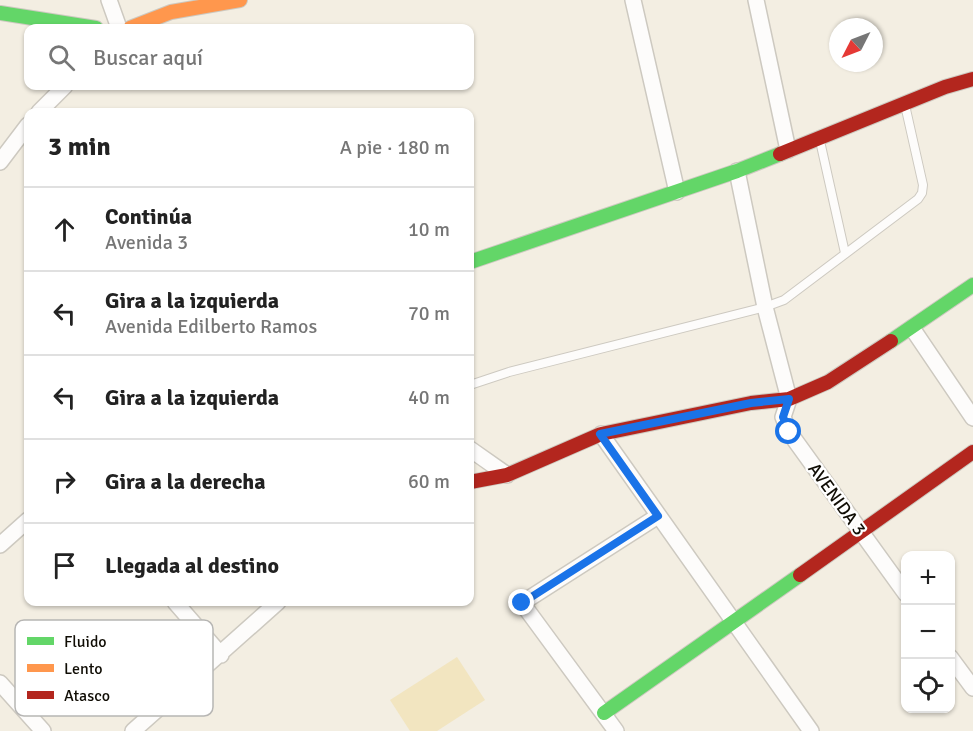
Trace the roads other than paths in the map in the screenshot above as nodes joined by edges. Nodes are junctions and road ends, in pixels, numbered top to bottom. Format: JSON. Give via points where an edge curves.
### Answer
{"nodes":[{"id":1,"x":109,"y":0,"type":"edge"},
{"id":2,"x":240,"y":0,"type":"edge"},
{"id":3,"x":633,"y":0,"type":"edge"},
{"id":4,"x":756,"y":0,"type":"edge"},
{"id":5,"x":0,"y":13,"type":"edge"},
{"id":6,"x":70,"y":24,"type":"edge"},
{"id":7,"x":118,"y":24,"type":"edge"},
{"id":8,"x":140,"y":24,"type":"edge"},
{"id":9,"x":973,"y":79,"type":"edge"},
{"id":10,"x":61,"y":90,"type":"edge"},
{"id":11,"x":904,"y":103,"type":"junction"},
{"id":12,"x":43,"y":108,"type":"edge"},
{"id":13,"x":24,"y":129,"type":"edge"},
{"id":14,"x":819,"y":138,"type":"junction"},
{"id":15,"x":788,"y":150,"type":"junction"},
{"id":16,"x":0,"y":162,"type":"edge"},
{"id":17,"x":737,"y":171,"type":"junction"},
{"id":18,"x":677,"y":192,"type":"junction"},
{"id":19,"x":845,"y":254,"type":"junction"},
{"id":20,"x":474,"y":261,"type":"edge"},
{"id":21,"x":973,"y":285,"type":"edge"},
{"id":22,"x":765,"y":307,"type":"junction"},
{"id":23,"x":912,"y":328,"type":"junction"},
{"id":24,"x":474,"y":384,"type":"edge"},
{"id":25,"x":789,"y":399,"type":"junction"},
{"id":26,"x":973,"y":418,"type":"edge"},
{"id":27,"x":600,"y":434,"type":"junction"},
{"id":28,"x":474,"y":452,"type":"edge"},
{"id":29,"x":973,"y":452,"type":"edge"},
{"id":30,"x":507,"y":475,"type":"junction"},
{"id":31,"x":474,"y":481,"type":"edge"},
{"id":32,"x":658,"y":516,"type":"junction"},
{"id":33,"x":24,"y":524,"type":"edge"},
{"id":34,"x":861,"y":531,"type":"junction"},
{"id":35,"x":0,"y":545,"type":"edge"},
{"id":36,"x":901,"y":587,"type":"edge"},
{"id":37,"x":178,"y":606,"type":"edge"},
{"id":38,"x":274,"y":606,"type":"edge"},
{"id":39,"x":191,"y":620,"type":"edge"},
{"id":40,"x":733,"y":621,"type":"junction"},
{"id":41,"x":213,"y":646,"type":"edge"},
{"id":42,"x":221,"y":655,"type":"junction"},
{"id":43,"x":952,"y":659,"type":"edge"},
{"id":44,"x":213,"y":662,"type":"edge"},
{"id":45,"x":0,"y":683,"type":"edge"},
{"id":46,"x":973,"y":688,"type":"edge"},
{"id":47,"x":15,"y":700,"type":"edge"},
{"id":48,"x":604,"y":713,"type":"junction"},
{"id":49,"x":29,"y":716,"type":"edge"},
{"id":50,"x":151,"y":716,"type":"edge"},
{"id":51,"x":42,"y":731,"type":"edge"},
{"id":52,"x":134,"y":731,"type":"edge"},
{"id":53,"x":616,"y":731,"type":"edge"},
{"id":54,"x":811,"y":731,"type":"edge"}],
"edges":[{"from":1,"to":7,"type":"street"},
{"from":2,"to":8,"type":"street","via":[[171,12]]},
{"from":3,"to":18,"type":"street"},
{"from":4,"to":15,"type":"street"},
{"from":5,"to":6,"type":"street"},
{"from":9,"to":11,"type":"street"},
{"from":10,"to":12,"type":"street"},
{"from":11,"to":14,"type":"street"},
{"from":11,"to":19,"type":"lane","via":[[922,193]]},
{"from":13,"to":16,"type":"street"},
{"from":14,"to":15,"type":"street"},
{"from":14,"to":19,"type":"lane"},
{"from":15,"to":17,"type":"street"},
{"from":17,"to":18,"type":"street"},
{"from":17,"to":22,"type":"street","name":"AVENIDA 3"},
{"from":18,"to":20,"type":"street"},
{"from":19,"to":22,"type":"lane","via":[[783,300]]},
{"from":21,"to":23,"type":"street"},
{"from":22,"to":24,"type":"lane"},
{"from":22,"to":25,"type":"street","name":"AVENIDA 3"},
{"from":23,"to":25,"type":"street","via":[[828,382]]},
{"from":23,"to":26,"type":"street"},
{"from":25,"to":27,"type":"street"},
{"from":25,"to":34,"type":"street","name":"AVENIDA 3","via":[[783,417],[789,432]]},
{"from":27,"to":30,"type":"street"},
{"from":27,"to":32,"type":"street"},
{"from":28,"to":30,"type":"street"},
{"from":29,"to":34,"type":"street"},
{"from":30,"to":31,"type":"street"},
{"from":32,"to":40,"type":"street"},
{"from":32,"to":48,"type":"street","via":[[522,603]]},
{"from":33,"to":35,"type":"street"},
{"from":34,"to":36,"type":"street","name":"AVENIDA 3"},
{"from":34,"to":40,"type":"street"},
{"from":37,"to":39,"type":"street"},
{"from":38,"to":42,"type":"street"},
{"from":40,"to":48,"type":"street"},
{"from":40,"to":54,"type":"street"},
{"from":41,"to":42,"type":"street"},
{"from":42,"to":44,"type":"street"},
{"from":43,"to":46,"type":"street"},
{"from":45,"to":47,"type":"street"},
{"from":48,"to":53,"type":"street"},
{"from":49,"to":51,"type":"street"},
{"from":50,"to":52,"type":"street"}]}
